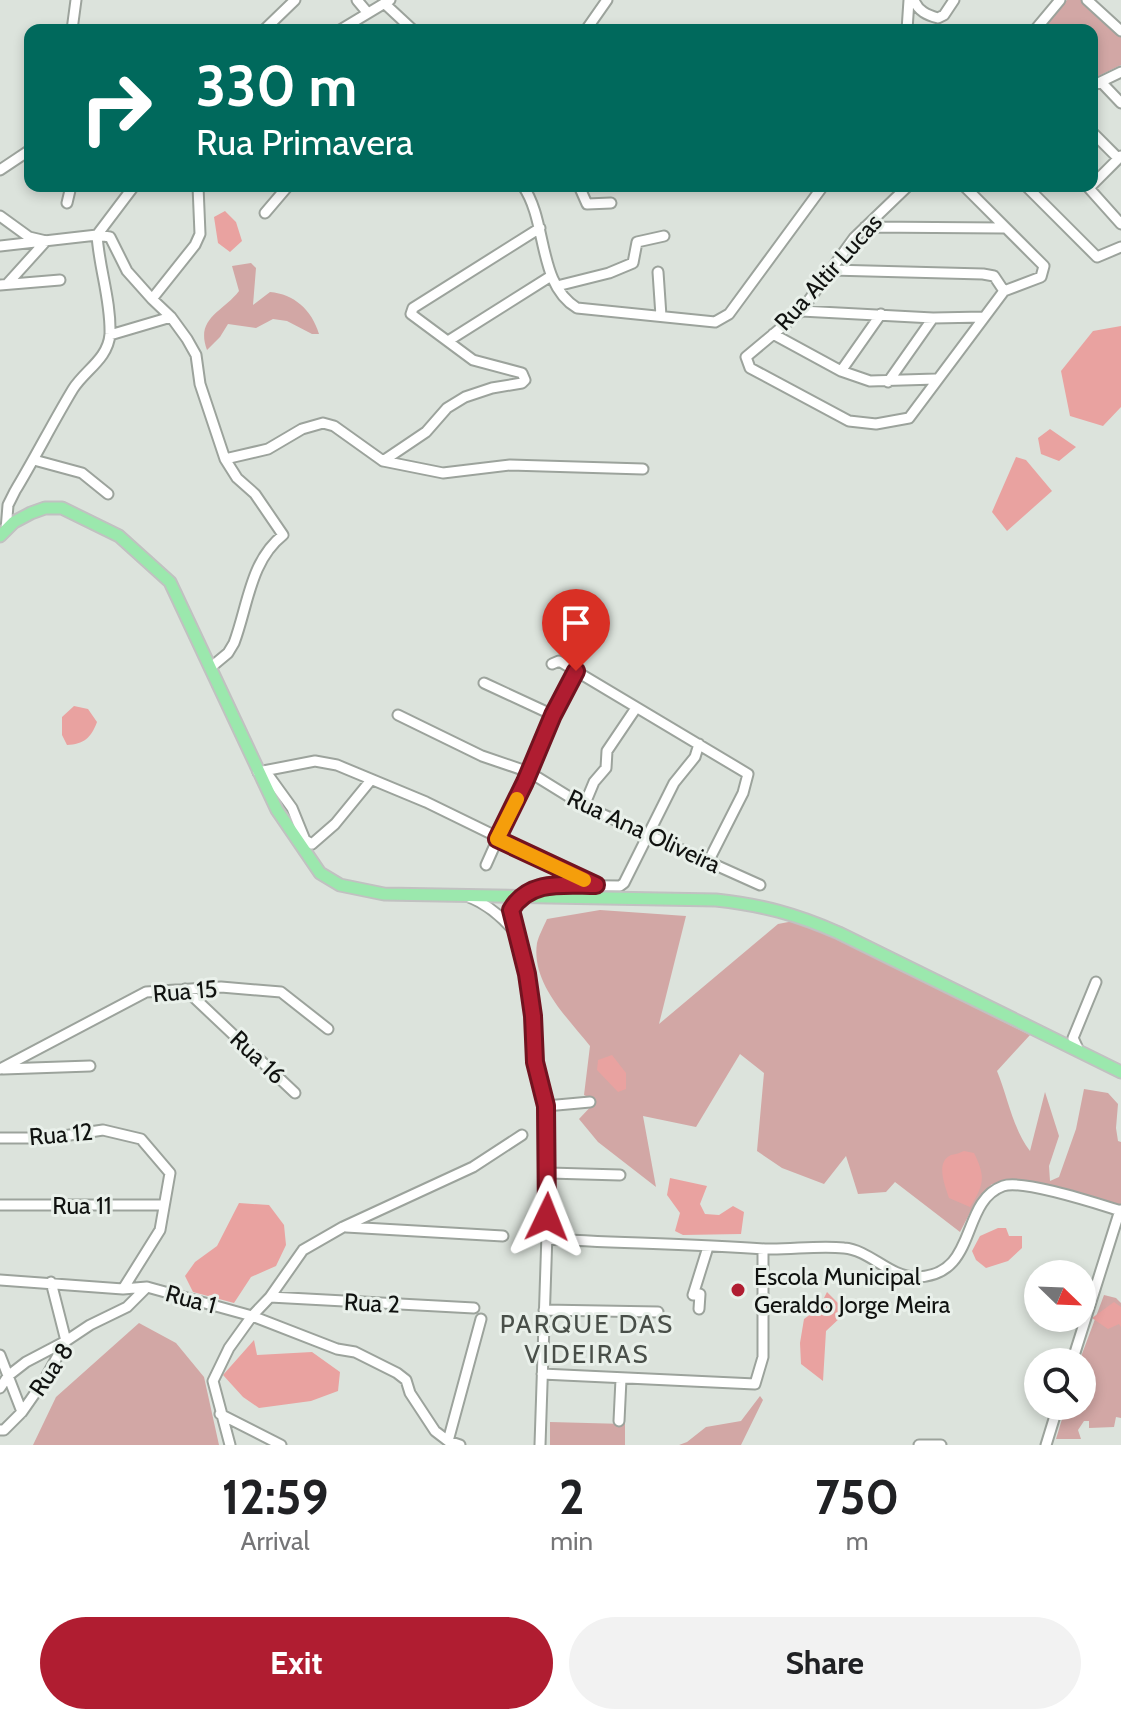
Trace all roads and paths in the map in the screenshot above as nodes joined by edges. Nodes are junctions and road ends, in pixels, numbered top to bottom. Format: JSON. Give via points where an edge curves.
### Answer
{"nodes":[{"id":1,"x":76,"y":0,"type":"edge"},
{"id":2,"x":295,"y":0,"type":"edge"},
{"id":3,"x":357,"y":0,"type":"edge"},
{"id":4,"x":607,"y":0,"type":"edge"},
{"id":5,"x":912,"y":0,"type":"edge"},
{"id":6,"x":954,"y":0,"type":"edge"},
{"id":7,"x":1060,"y":0,"type":"edge"},
{"id":8,"x":1087,"y":0,"type":"edge"},
{"id":9,"x":388,"y":2,"type":"edge"},
{"id":10,"x":367,"y":12,"type":"junction"},
{"id":11,"x":73,"y":24,"type":"edge"},
{"id":12,"x":270,"y":24,"type":"edge"},
{"id":13,"x":357,"y":24,"type":"edge"},
{"id":14,"x":408,"y":24,"type":"edge"},
{"id":15,"x":590,"y":24,"type":"edge"},
{"id":16,"x":908,"y":24,"type":"edge"},
{"id":17,"x":1040,"y":24,"type":"edge"},
{"id":18,"x":1121,"y":31,"type":"edge"},
{"id":19,"x":1121,"y":72,"type":"edge"},
{"id":20,"x":1098,"y":83,"type":"edge"},
{"id":21,"x":1098,"y":86,"type":"edge"},
{"id":22,"x":1121,"y":103,"type":"edge"},
{"id":23,"x":1098,"y":137,"type":"edge"},
{"id":24,"x":24,"y":154,"type":"edge"},
{"id":25,"x":1120,"y":157,"type":"edge"},
{"id":26,"x":0,"y":170,"type":"edge"},
{"id":27,"x":1098,"y":178,"type":"edge"},
{"id":28,"x":70,"y":192,"type":"edge"},
{"id":29,"x":129,"y":192,"type":"edge"},
{"id":30,"x":198,"y":192,"type":"edge"},
{"id":31,"x":283,"y":192,"type":"edge"},
{"id":32,"x":529,"y":192,"type":"edge"},
{"id":33,"x":582,"y":192,"type":"edge"},
{"id":34,"x":819,"y":192,"type":"edge"},
{"id":35,"x":902,"y":192,"type":"edge"},
{"id":36,"x":970,"y":192,"type":"edge"},
{"id":37,"x":1032,"y":192,"type":"edge"},
{"id":38,"x":1095,"y":192,"type":"edge"},
{"id":39,"x":67,"y":203,"type":"dead end"},
{"id":40,"x":611,"y":203,"type":"dead end"},
{"id":41,"x":265,"y":213,"type":"dead end"},
{"id":42,"x":0,"y":216,"type":"edge"},
{"id":43,"x":1121,"y":224,"type":"edge"},
{"id":44,"x":865,"y":227,"type":"junction"},
{"id":45,"x":540,"y":228,"type":"junction"},
{"id":46,"x":1004,"y":228,"type":"junction"},
{"id":47,"x":97,"y":235,"type":"junction"},
{"id":48,"x":664,"y":236,"type":"dead end"},
{"id":49,"x":46,"y":241,"type":"junction"},
{"id":50,"x":0,"y":246,"type":"edge"},
{"id":51,"x":1121,"y":247,"type":"edge"},
{"id":52,"x":831,"y":270,"type":"junction"},
{"id":53,"x":658,"y":272,"type":"dead end"},
{"id":54,"x":551,"y":276,"type":"junction"},
{"id":55,"x":60,"y":280,"type":"dead end"},
{"id":56,"x":4,"y":284,"type":"edge"},
{"id":57,"x":557,"y":286,"type":"junction"},
{"id":58,"x":1004,"y":291,"type":"junction"},
{"id":59,"x":152,"y":299,"type":"junction"},
{"id":60,"x":801,"y":311,"type":"junction"},
{"id":61,"x":881,"y":314,"type":"junction"},
{"id":62,"x":661,"y":316,"type":"junction"},
{"id":63,"x":171,"y":317,"type":"junction"},
{"id":64,"x":984,"y":317,"type":"junction"},
{"id":65,"x":933,"y":318,"type":"junction"},
{"id":66,"x":773,"y":334,"type":"junction"},
{"id":67,"x":110,"y":335,"type":"junction"},
{"id":68,"x":448,"y":341,"type":"junction"},
{"id":69,"x":841,"y":371,"type":"junction"},
{"id":70,"x":936,"y":379,"type":"junction"},
{"id":71,"x":888,"y":382,"type":"junction"},
{"id":72,"x":225,"y":459,"type":"junction"},
{"id":73,"x":34,"y":460,"type":"junction"},
{"id":74,"x":383,"y":461,"type":"junction"},
{"id":75,"x":643,"y":469,"type":"dead end"},
{"id":76,"x":108,"y":494,"type":"dead end"},
{"id":77,"x":3,"y":533,"type":"edge"},
{"id":78,"x":552,"y":664,"type":"dead end"},
{"id":79,"x":210,"y":668,"type":"junction"},
{"id":80,"x":576,"y":671,"type":"junction"},
{"id":81,"x":484,"y":683,"type":"dead end"},
{"id":82,"x":636,"y":708,"type":"junction"},
{"id":83,"x":398,"y":715,"type":"dead end"},
{"id":84,"x":553,"y":715,"type":"junction"},
{"id":85,"x":699,"y":744,"type":"junction"},
{"id":86,"x":262,"y":772,"type":"junction"},
{"id":87,"x":529,"y":772,"type":"junction"},
{"id":88,"x":371,"y":780,"type":"junction"},
{"id":89,"x":584,"y":806,"type":"junction"},
{"id":90,"x":649,"y":836,"type":"junction"},
{"id":91,"x":497,"y":839,"type":"junction"},
{"id":92,"x":708,"y":862,"type":"junction"},
{"id":93,"x":486,"y":865,"type":"dead end"},
{"id":94,"x":596,"y":885,"type":"junction"},
{"id":95,"x":760,"y":885,"type":"dead end"},
{"id":96,"x":468,"y":897,"type":"junction"},
{"id":97,"x":522,"y":899,"type":"junction"},
{"id":98,"x":516,"y":933,"type":"junction"},
{"id":99,"x":1096,"y":982,"type":"dead end"},
{"id":100,"x":185,"y":989,"type":"junction"},
{"id":101,"x":328,"y":1029,"type":"dead end"},
{"id":102,"x":1079,"y":1051,"type":"junction"},
{"id":103,"x":90,"y":1066,"type":"dead end"},
{"id":104,"x":0,"y":1069,"type":"edge"},
{"id":105,"x":1121,"y":1072,"type":"edge"},
{"id":106,"x":295,"y":1093,"type":"dead end"},
{"id":107,"x":590,"y":1102,"type":"dead end"},
{"id":108,"x":546,"y":1106,"type":"junction"},
{"id":109,"x":522,"y":1135,"type":"dead end"},
{"id":110,"x":0,"y":1138,"type":"edge"},
{"id":111,"x":549,"y":1173,"type":"junction"},
{"id":112,"x":620,"y":1175,"type":"dead end"},
{"id":113,"x":0,"y":1205,"type":"edge"},
{"id":114,"x":164,"y":1205,"type":"junction"},
{"id":115,"x":1121,"y":1210,"type":"edge"},
{"id":116,"x":343,"y":1227,"type":"junction"},
{"id":117,"x":503,"y":1236,"type":"dead end"},
{"id":118,"x":546,"y":1239,"type":"junction"},
{"id":119,"x":708,"y":1247,"type":"junction"},
{"id":120,"x":763,"y":1249,"type":"junction"},
{"id":121,"x":0,"y":1280,"type":"edge"},
{"id":122,"x":51,"y":1282,"type":"junction"},
{"id":123,"x":147,"y":1287,"type":"junction"},
{"id":124,"x":123,"y":1289,"type":"junction"},
{"id":125,"x":270,"y":1297,"type":"junction"},
{"id":126,"x":474,"y":1308,"type":"dead end"},
{"id":127,"x":699,"y":1309,"type":"dead end"},
{"id":128,"x":544,"y":1310,"type":"junction"},
{"id":129,"x":658,"y":1312,"type":"dead end"},
{"id":130,"x":252,"y":1316,"type":"junction"},
{"id":131,"x":481,"y":1319,"type":"dead end"},
{"id":132,"x":66,"y":1341,"type":"junction"},
{"id":133,"x":1077,"y":1348,"type":"edge"},
{"id":134,"x":0,"y":1355,"type":"edge"},
{"id":135,"x":542,"y":1374,"type":"junction"},
{"id":136,"x":8,"y":1376,"type":"junction"},
{"id":137,"x":621,"y":1379,"type":"junction"},
{"id":138,"x":0,"y":1388,"type":"edge"},
{"id":139,"x":22,"y":1412,"type":"junction"},
{"id":140,"x":220,"y":1414,"type":"junction"},
{"id":141,"x":1054,"y":1420,"type":"edge"},
{"id":142,"x":619,"y":1421,"type":"dead end"},
{"id":143,"x":0,"y":1430,"type":"edge"},
{"id":144,"x":448,"y":1441,"type":"junction"},
{"id":145,"x":230,"y":1445,"type":"edge"},
{"id":146,"x":281,"y":1445,"type":"edge"},
{"id":147,"x":460,"y":1445,"type":"edge"},
{"id":148,"x":540,"y":1445,"type":"edge"},
{"id":149,"x":919,"y":1445,"type":"edge"},
{"id":150,"x":941,"y":1445,"type":"edge"},
{"id":151,"x":1046,"y":1445,"type":"edge"}],
"edges":[{"from":1,"to":11,"type":"street"},
{"from":2,"to":12,"type":"street"},
{"from":3,"to":10,"type":"street"},
{"from":4,"to":15,"type":"street"},
{"from":5,"to":6,"type":"street","via":[[938,18]]},
{"from":5,"to":16,"type":"street"},
{"from":7,"to":17,"type":"street"},
{"from":8,"to":18,"type":"street"},
{"from":9,"to":10,"type":"street"},
{"from":9,"to":14,"type":"street"},
{"from":10,"to":13,"type":"street"},
{"from":19,"to":20,"type":"street"},
{"from":21,"to":22,"type":"street"},
{"from":23,"to":25,"type":"street"},
{"from":24,"to":26,"type":"street"},
{"from":25,"to":27,"type":"street"},
{"from":28,"to":39,"type":"street"},
{"from":29,"to":47,"type":"street"},
{"from":30,"to":59,"type":"street","via":[[200,234]]},
{"from":31,"to":41,"type":"street"},
{"from":32,"to":45,"type":"street"},
{"from":33,"to":40,"type":"street","via":[[587,204]]},
{"from":34,"to":62,"type":"street","via":[[729,314],[715,322]]},
{"from":35,"to":44,"type":"street","name":"Rua Altir Lucas"},
{"from":36,"to":46,"type":"street"},
{"from":37,"to":51,"type":"street","via":[[1097,257]]},
{"from":38,"to":43,"type":"street"},
{"from":42,"to":49,"type":"street","via":[[29,237]]},
{"from":44,"to":46,"type":"street"},
{"from":44,"to":52,"type":"street","name":"Rua Altir Lucas"},
{"from":45,"to":54,"type":"street"},
{"from":45,"to":68,"type":"street","via":[[413,308],[414,318]]},
{"from":46,"to":58,"type":"street","via":[[1044,266],[1041,277]]},
{"from":47,"to":49,"type":"street"},
{"from":47,"to":59,"type":"street","via":[[110,237],[127,271]]},
{"from":47,"to":67,"type":"street"},
{"from":48,"to":57,"type":"street","via":[[637,242],[633,263]]},
{"from":49,"to":50,"type":"street"},
{"from":49,"to":56,"type":"street"},
{"from":52,"to":58,"type":"street","via":[[983,274],[994,276]]},
{"from":52,"to":60,"type":"street","name":"Rua Altir Lucas"},
{"from":53,"to":62,"type":"street"},
{"from":54,"to":57,"type":"street"},
{"from":54,"to":68,"type":"street"},
{"from":55,"to":56,"type":"street"},
{"from":57,"to":62,"type":"street","via":[[566,302],[577,308]]},
{"from":58,"to":64,"type":"street"},
{"from":59,"to":63,"type":"street"},
{"from":60,"to":61,"type":"street"},
{"from":60,"to":66,"type":"street","name":"Rua Altir Lucas"},
{"from":61,"to":65,"type":"street"},
{"from":61,"to":69,"type":"street"},
{"from":63,"to":67,"type":"street"},
{"from":63,"to":72,"type":"street","via":[[196,355]]},
{"from":64,"to":65,"type":"street"},
{"from":64,"to":70,"type":"street"},
{"from":65,"to":71,"type":"street"},
{"from":66,"to":69,"type":"street"},
{"from":66,"to":70,"type":"street","name":"Rua Altir Lucas","via":[[746,357],[750,368],[849,421],[876,424],[909,418]]},
{"from":67,"to":73,"type":"street"},
{"from":68,"to":74,"type":"street","via":[[473,360],[522,373],[525,380],[465,397]]},
{"from":69,"to":71,"type":"street"},
{"from":70,"to":71,"type":"street"},
{"from":72,"to":74,"type":"street","via":[[268,449],[323,423]]},
{"from":72,"to":79,"type":"street","via":[[283,535],[258,566],[234,643]]},
{"from":73,"to":76,"type":"street","via":[[82,473]]},
{"from":73,"to":77,"type":"street","via":[[8,505]]},
{"from":74,"to":75,"type":"street","via":[[443,473],[510,465]]},
{"from":77,"to":79,"type":"main road","via":[[31,513],[62,508],[119,536],[170,582]]},
{"from":78,"to":80,"type":"street","via":[[559,661]]},
{"from":79,"to":86,"type":"main road"},
{"from":80,"to":82,"type":"street"},
{"from":80,"to":84,"type":"street"},
{"from":81,"to":84,"type":"street"},
{"from":82,"to":85,"type":"street"},
{"from":82,"to":89,"type":"street","via":[[607,751],[606,768]]},
{"from":83,"to":87,"type":"street","name":"Rua Ana Oliveira","via":[[482,756]]},
{"from":84,"to":87,"type":"street"},
{"from":85,"to":90,"type":"street"},
{"from":85,"to":92,"type":"street","via":[[748,774]]},
{"from":86,"to":88,"type":"street","via":[[315,761]]},
{"from":86,"to":88,"type":"street","via":[[292,808],[305,840],[312,844]]},
{"from":86,"to":96,"type":"main road","via":[[277,810],[320,873],[340,885],[384,894]]},
{"from":87,"to":89,"type":"street","name":"Rua Ana Oliveira"},
{"from":87,"to":91,"type":"street"},
{"from":88,"to":91,"type":"street"},
{"from":89,"to":90,"type":"street","name":"Rua Ana Oliveira"},
{"from":90,"to":92,"type":"street","name":"Rua Ana Oliveira"},
{"from":90,"to":94,"type":"street","via":[[624,883]]},
{"from":91,"to":93,"type":"street"},
{"from":91,"to":94,"type":"street"},
{"from":92,"to":95,"type":"street","name":"Rua Ana Oliveira"},
{"from":94,"to":97,"type":"street","via":[[538,885]]},
{"from":96,"to":97,"type":"main road"},
{"from":96,"to":98,"type":"street"},
{"from":97,"to":98,"type":"street","via":[[511,910]]},
{"from":97,"to":102,"type":"main road","via":[[716,900],[763,906],[839,933]]},
{"from":98,"to":108,"type":"street"},
{"from":99,"to":102,"type":"street","via":[[1073,1038]]},
{"from":100,"to":101,"type":"street","name":"Rua 15","via":[[281,992]]},
{"from":100,"to":104,"type":"street","name":"Rua 15","via":[[146,992]]},
{"from":100,"to":106,"type":"street","name":"Rua 16"},
{"from":102,"to":105,"type":"main road"},
{"from":103,"to":104,"type":"street"},
{"from":107,"to":108,"type":"street"},
{"from":108,"to":111,"type":"street"},
{"from":109,"to":116,"type":"street","via":[[473,1167]]},
{"from":110,"to":114,"type":"street","name":"Rua 12","via":[[103,1130],[141,1139],[170,1173]]},
{"from":111,"to":112,"type":"street"},
{"from":111,"to":118,"type":"street"},
{"from":113,"to":114,"type":"street","name":"Rua 11"},
{"from":114,"to":124,"type":"street","name":"Rua 12","via":[[160,1230]]},
{"from":115,"to":120,"type":"street","via":[[1050,1190],[1004,1186],[984,1200],[960,1256],[925,1276],[890,1271],[847,1248]]},
{"from":115,"to":133,"type":"street"},
{"from":116,"to":117,"type":"street"},
{"from":116,"to":125,"type":"street","via":[[303,1250]]},
{"from":118,"to":119,"type":"street"},
{"from":118,"to":128,"type":"street"},
{"from":119,"to":120,"type":"street"},
{"from":119,"to":127,"type":"street","via":[[693,1295],[700,1294]]},
{"from":120,"to":137,"type":"street","via":[[763,1357],[755,1384]]},
{"from":121,"to":122,"type":"street","name":"Rua 1"},
{"from":122,"to":124,"type":"street","name":"Rua 1"},
{"from":122,"to":132,"type":"street"},
{"from":123,"to":124,"type":"street","name":"Rua 1"},
{"from":123,"to":130,"type":"street","name":"Rua 1"},
{"from":123,"to":132,"type":"street","name":"Rua 8","via":[[127,1307]]},
{"from":125,"to":126,"type":"street","name":"Rua 2"},
{"from":125,"to":130,"type":"street"},
{"from":128,"to":129,"type":"street"},
{"from":128,"to":135,"type":"street"},
{"from":130,"to":140,"type":"street","via":[[213,1381]]},
{"from":130,"to":144,"type":"street","name":"Rua 1","via":[[355,1352],[397,1373],[435,1431]]},
{"from":131,"to":144,"type":"street"},
{"from":132,"to":136,"type":"street"},
{"from":132,"to":139,"type":"street","name":"Rua 8"},
{"from":134,"to":136,"type":"street"},
{"from":135,"to":137,"type":"street"},
{"from":135,"to":148,"type":"street"},
{"from":136,"to":138,"type":"street"},
{"from":136,"to":139,"type":"street"},
{"from":137,"to":142,"type":"street"},
{"from":139,"to":143,"type":"street","name":"Rua 8"},
{"from":140,"to":145,"type":"street"},
{"from":140,"to":146,"type":"street"},
{"from":141,"to":151,"type":"street"},
{"from":144,"to":147,"type":"street"},
{"from":149,"to":150,"type":"street"}]}
